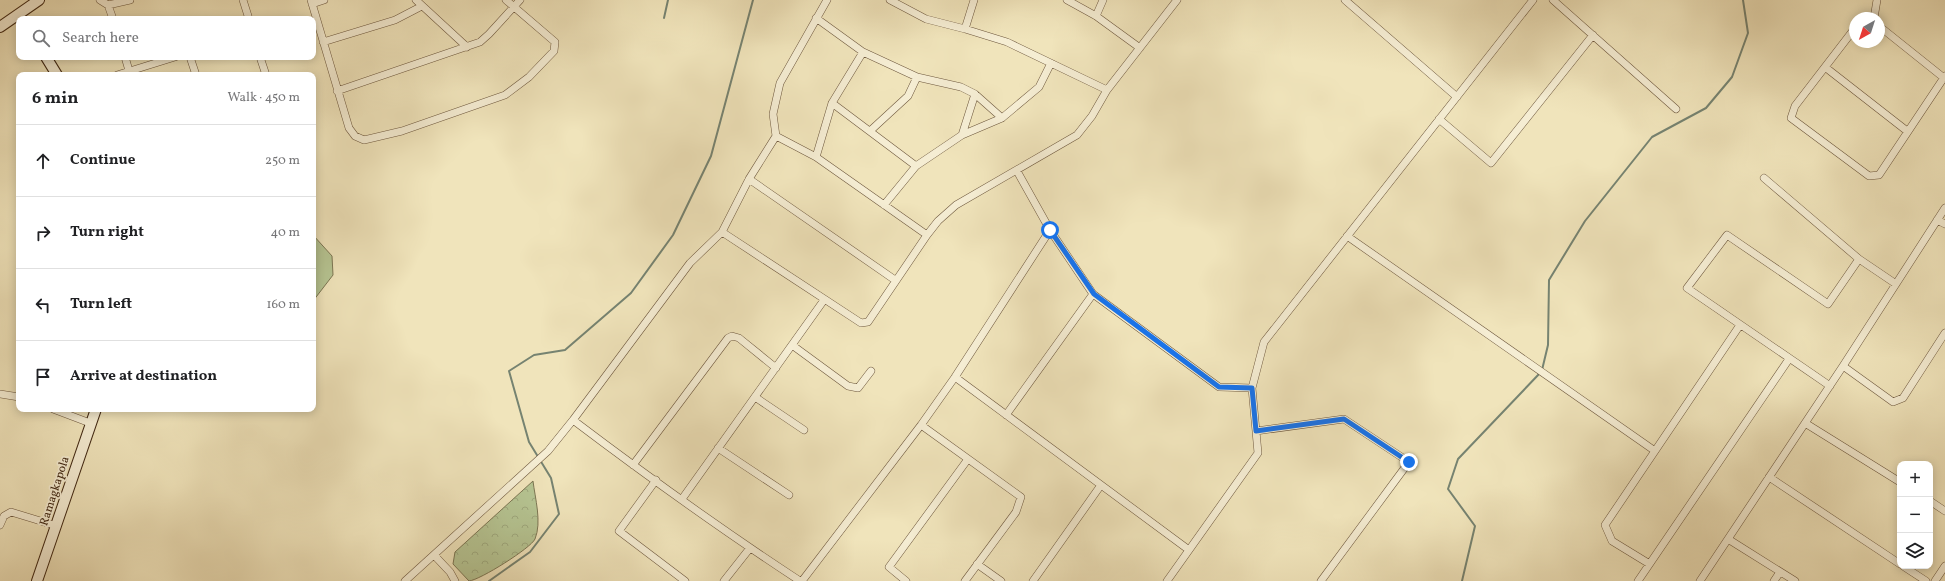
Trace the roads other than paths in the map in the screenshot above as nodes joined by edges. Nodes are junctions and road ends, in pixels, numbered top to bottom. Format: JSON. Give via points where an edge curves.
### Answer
{"nodes":[{"id":1,"x":39,"y":0,"type":"edge"},
{"id":2,"x":100,"y":0,"type":"edge"},
{"id":3,"x":130,"y":0,"type":"edge"},
{"id":4,"x":244,"y":0,"type":"edge"},
{"id":5,"x":324,"y":0,"type":"edge"},
{"id":6,"x":416,"y":0,"type":"edge"},
{"id":7,"x":506,"y":0,"type":"edge"},
{"id":8,"x":520,"y":0,"type":"edge"},
{"id":9,"x":827,"y":0,"type":"edge"},
{"id":10,"x":890,"y":0,"type":"edge"},
{"id":11,"x":974,"y":0,"type":"edge"},
{"id":12,"x":1067,"y":0,"type":"edge"},
{"id":13,"x":1103,"y":0,"type":"edge"},
{"id":14,"x":1177,"y":0,"type":"edge"},
{"id":15,"x":1345,"y":0,"type":"edge"},
{"id":16,"x":1533,"y":0,"type":"edge"},
{"id":17,"x":1553,"y":0,"type":"edge"},
{"id":18,"x":1877,"y":0,"type":"edge"},
{"id":19,"x":311,"y":2,"type":"edge"},
{"id":20,"x":108,"y":6,"type":"junction"},
{"id":21,"x":422,"y":6,"type":"junction"},
{"id":22,"x":515,"y":8,"type":"junction"},
{"id":23,"x":1875,"y":12,"type":"edge"},
{"id":24,"x":23,"y":16,"type":"edge"},
{"id":25,"x":112,"y":16,"type":"edge"},
{"id":26,"x":248,"y":16,"type":"edge"},
{"id":27,"x":315,"y":16,"type":"edge"},
{"id":28,"x":1096,"y":16,"type":"junction"},
{"id":29,"x":816,"y":18,"type":"junction"},
{"id":30,"x":16,"y":19,"type":"edge"},
{"id":31,"x":316,"y":19,"type":"edge"},
{"id":32,"x":0,"y":27,"type":"edge"},
{"id":33,"x":965,"y":28,"type":"junction"},
{"id":34,"x":1885,"y":31,"type":"edge"},
{"id":35,"x":1593,"y":35,"type":"junction"},
{"id":36,"x":1849,"y":36,"type":"edge"},
{"id":37,"x":323,"y":42,"type":"junction"},
{"id":38,"x":467,"y":47,"type":"junction"},
{"id":39,"x":1140,"y":48,"type":"junction"},
{"id":40,"x":863,"y":52,"type":"junction"},
{"id":41,"x":48,"y":60,"type":"edge"},
{"id":42,"x":126,"y":60,"type":"edge"},
{"id":43,"x":167,"y":60,"type":"edge"},
{"id":44,"x":191,"y":60,"type":"edge"},
{"id":45,"x":261,"y":60,"type":"edge"},
{"id":46,"x":1051,"y":63,"type":"junction"},
{"id":47,"x":1825,"y":67,"type":"junction"},
{"id":48,"x":55,"y":72,"type":"edge"},
{"id":49,"x":130,"y":72,"type":"edge"},
{"id":50,"x":133,"y":72,"type":"edge"},
{"id":51,"x":195,"y":72,"type":"edge"},
{"id":52,"x":265,"y":72,"type":"edge"},
{"id":53,"x":917,"y":77,"type":"junction"},
{"id":54,"x":1944,"y":77,"type":"edge"},
{"id":55,"x":1106,"y":90,"type":"junction"},
{"id":56,"x":337,"y":91,"type":"junction"},
{"id":57,"x":975,"y":94,"type":"junction"},
{"id":58,"x":1457,"y":97,"type":"junction"},
{"id":59,"x":832,"y":103,"type":"junction"},
{"id":60,"x":1676,"y":109,"type":"dead end"},
{"id":61,"x":1002,"y":118,"type":"junction"},
{"id":62,"x":1439,"y":119,"type":"junction"},
{"id":63,"x":870,"y":130,"type":"junction"},
{"id":64,"x":1907,"y":131,"type":"junction"},
{"id":65,"x":962,"y":135,"type":"junction"},
{"id":66,"x":776,"y":136,"type":"junction"},
{"id":67,"x":816,"y":157,"type":"junction"},
{"id":68,"x":916,"y":166,"type":"junction"},
{"id":69,"x":1017,"y":170,"type":"junction"},
{"id":70,"x":1764,"y":178,"type":"dead end"},
{"id":71,"x":749,"y":179,"type":"junction"},
{"id":72,"x":884,"y":205,"type":"junction"},
{"id":73,"x":1945,"y":208,"type":"edge"},
{"id":74,"x":1938,"y":220,"type":"junction"},
{"id":75,"x":1945,"y":224,"type":"edge"},
{"id":76,"x":1050,"y":230,"type":"junction"},
{"id":77,"x":722,"y":232,"type":"junction"},
{"id":78,"x":927,"y":235,"type":"junction"},
{"id":79,"x":1348,"y":236,"type":"junction"},
{"id":80,"x":1859,"y":259,"type":"junction"},
{"id":81,"x":895,"y":280,"type":"junction"},
{"id":82,"x":1896,"y":284,"type":"junction"},
{"id":83,"x":1094,"y":294,"type":"junction"},
{"id":84,"x":824,"y":300,"type":"junction"},
{"id":85,"x":1740,"y":325,"type":"junction"},
{"id":86,"x":1945,"y":333,"type":"edge"},
{"id":87,"x":792,"y":345,"type":"junction"},
{"id":88,"x":1789,"y":359,"type":"junction"},
{"id":89,"x":1843,"y":366,"type":"junction"},
{"id":90,"x":776,"y":368,"type":"junction"},
{"id":91,"x":871,"y":371,"type":"dead end"},
{"id":92,"x":955,"y":377,"type":"junction"},
{"id":93,"x":1830,"y":386,"type":"junction"},
{"id":94,"x":1252,"y":388,"type":"junction"},
{"id":95,"x":0,"y":394,"type":"edge"},
{"id":96,"x":16,"y":397,"type":"edge"},
{"id":97,"x":755,"y":397,"type":"junction"},
{"id":98,"x":61,"y":412,"type":"edge"},
{"id":99,"x":95,"y":412,"type":"edge"},
{"id":100,"x":1006,"y":415,"type":"junction"},
{"id":101,"x":573,"y":420,"type":"junction"},
{"id":102,"x":90,"y":423,"type":"junction"},
{"id":103,"x":1806,"y":423,"type":"junction"},
{"id":104,"x":921,"y":425,"type":"junction"},
{"id":105,"x":804,"y":430,"type":"dead end"},
{"id":106,"x":1256,"y":431,"type":"junction"},
{"id":107,"x":718,"y":448,"type":"junction"},
{"id":108,"x":1655,"y":451,"type":"junction"},
{"id":109,"x":968,"y":459,"type":"junction"},
{"id":110,"x":633,"y":465,"type":"junction"},
{"id":111,"x":1769,"y":477,"type":"junction"},
{"id":112,"x":656,"y":480,"type":"junction"},
{"id":113,"x":1897,"y":480,"type":"edge"},
{"id":114,"x":1101,"y":485,"type":"junction"},
{"id":115,"x":789,"y":495,"type":"dead end"},
{"id":116,"x":682,"y":499,"type":"junction"},
{"id":117,"x":1933,"y":503,"type":"edge"},
{"id":118,"x":1945,"y":511,"type":"edge"},
{"id":119,"x":2,"y":515,"type":"edge"},
{"id":120,"x":0,"y":524,"type":"edge"},
{"id":121,"x":57,"y":526,"type":"junction"},
{"id":122,"x":1728,"y":539,"type":"junction"},
{"id":123,"x":750,"y":548,"type":"junction"},
{"id":124,"x":1189,"y":550,"type":"junction"},
{"id":125,"x":434,"y":555,"type":"junction"},
{"id":126,"x":1897,"y":562,"type":"edge"},
{"id":127,"x":1648,"y":563,"type":"junction"},
{"id":128,"x":977,"y":564,"type":"junction"},
{"id":129,"x":1945,"y":566,"type":"edge"},
{"id":130,"x":1908,"y":569,"type":"edge"},
{"id":131,"x":1780,"y":572,"type":"junction"},
{"id":132,"x":37,"y":581,"type":"edge"},
{"id":133,"x":406,"y":581,"type":"edge"},
{"id":134,"x":455,"y":581,"type":"edge"},
{"id":135,"x":685,"y":581,"type":"edge"},
{"id":136,"x":724,"y":581,"type":"edge"},
{"id":137,"x":801,"y":581,"type":"edge"},
{"id":138,"x":906,"y":581,"type":"edge"},
{"id":139,"x":965,"y":581,"type":"edge"},
{"id":140,"x":1001,"y":581,"type":"edge"},
{"id":141,"x":1032,"y":581,"type":"edge"},
{"id":142,"x":1167,"y":581,"type":"edge"},
{"id":143,"x":1321,"y":581,"type":"edge"},
{"id":144,"x":1638,"y":581,"type":"edge"},
{"id":145,"x":1700,"y":581,"type":"edge"},
{"id":146,"x":1774,"y":581,"type":"edge"},
{"id":147,"x":1794,"y":581,"type":"edge"},
{"id":148,"x":1926,"y":581,"type":"edge"},
{"id":149,"x":1935,"y":581,"type":"edge"}],
"edges":[{"from":1,"to":24,"type":"street"},
{"from":2,"to":20,"type":"street"},
{"from":3,"to":20,"type":"street"},
{"from":4,"to":26,"type":"street"},
{"from":5,"to":19,"type":"street"},
{"from":6,"to":21,"type":"street"},
{"from":7,"to":22,"type":"street"},
{"from":8,"to":22,"type":"street"},
{"from":9,"to":29,"type":"street"},
{"from":10,"to":33,"type":"street","via":[[926,19]]},
{"from":11,"to":33,"type":"street"},
{"from":12,"to":28,"type":"street"},
{"from":13,"to":28,"type":"street"},
{"from":14,"to":39,"type":"street"},
{"from":15,"to":58,"type":"street"},
{"from":16,"to":58,"type":"street"},
{"from":17,"to":35,"type":"street"},
{"from":18,"to":23,"type":"street"},
{"from":19,"to":27,"type":"street"},
{"from":20,"to":25,"type":"street"},
{"from":21,"to":37,"type":"street","via":[[395,20]]},
{"from":21,"to":38,"type":"street"},
{"from":22,"to":38,"type":"street","via":[[480,42]]},
{"from":22,"to":56,"type":"street","via":[[551,37],[556,48],[529,77],[505,95],[402,131],[364,140],[355,136],[349,128]]},
{"from":28,"to":39,"type":"street"},
{"from":29,"to":40,"type":"street"},
{"from":29,"to":66,"type":"street","via":[[780,83],[773,114]]},
{"from":30,"to":32,"type":"street"},
{"from":31,"to":37,"type":"street"},
{"from":33,"to":46,"type":"street","via":[[1007,42]]},
{"from":34,"to":54,"type":"street"},
{"from":35,"to":60,"type":"street"},
{"from":35,"to":62,"type":"street","via":[[1491,164]]},
{"from":36,"to":47,"type":"street"},
{"from":37,"to":56,"type":"street"},
{"from":38,"to":56,"type":"street"},
{"from":39,"to":55,"type":"street"},
{"from":40,"to":53,"type":"street"},
{"from":40,"to":59,"type":"street"},
{"from":41,"to":48,"type":"street"},
{"from":42,"to":49,"type":"street"},
{"from":43,"to":50,"type":"street"},
{"from":44,"to":51,"type":"street"},
{"from":45,"to":52,"type":"street"},
{"from":46,"to":55,"type":"street"},
{"from":46,"to":61,"type":"street","via":[[1039,87]]},
{"from":47,"to":64,"type":"street"},
{"from":47,"to":64,"type":"street","via":[[1794,106],[1791,118],[1869,176],[1879,175]]},
{"from":53,"to":57,"type":"street","via":[[961,87]]},
{"from":53,"to":63,"type":"street","via":[[908,96]]},
{"from":54,"to":64,"type":"street"},
{"from":55,"to":69,"type":"street","via":[[1092,116],[1077,135]]},
{"from":57,"to":61,"type":"street"},
{"from":57,"to":65,"type":"street"},
{"from":58,"to":62,"type":"street"},
{"from":59,"to":63,"type":"street"},
{"from":59,"to":67,"type":"street"},
{"from":61,"to":65,"type":"street"},
{"from":62,"to":79,"type":"street"},
{"from":63,"to":68,"type":"street"},
{"from":65,"to":68,"type":"street"},
{"from":66,"to":67,"type":"street"},
{"from":66,"to":71,"type":"street"},
{"from":67,"to":72,"type":"street"},
{"from":68,"to":72,"type":"street"},
{"from":69,"to":76,"type":"street"},
{"from":69,"to":78,"type":"street","via":[[956,205]]},
{"from":70,"to":80,"type":"street"},
{"from":71,"to":77,"type":"street"},
{"from":71,"to":81,"type":"street"},
{"from":72,"to":78,"type":"street"},
{"from":73,"to":74,"type":"street"},
{"from":74,"to":75,"type":"street"},
{"from":74,"to":82,"type":"street"},
{"from":76,"to":83,"type":"street"},
{"from":76,"to":92,"type":"street"},
{"from":77,"to":84,"type":"street"},
{"from":77,"to":101,"type":"street","via":[[690,263]]},
{"from":78,"to":81,"type":"street"},
{"from":79,"to":94,"type":"street","via":[[1264,342]]},
{"from":79,"to":108,"type":"street"},
{"from":80,"to":82,"type":"street"},
{"from":80,"to":85,"type":"street","via":[[1828,304],[1727,235],[1687,288]]},
{"from":81,"to":84,"type":"street","via":[[871,318],[865,323]]},
{"from":82,"to":89,"type":"street"},
{"from":83,"to":94,"type":"street","via":[[1219,387]]},
{"from":83,"to":100,"type":"street"},
{"from":84,"to":87,"type":"street"},
{"from":85,"to":88,"type":"street"},
{"from":85,"to":108,"type":"street"},
{"from":86,"to":89,"type":"street","via":[[1903,398],[1893,402]]},
{"from":87,"to":90,"type":"street"},
{"from":87,"to":91,"type":"street","via":[[848,386],[858,388]]},
{"from":88,"to":93,"type":"street"},
{"from":88,"to":127,"type":"street"},
{"from":89,"to":93,"type":"street"},
{"from":90,"to":97,"type":"street"},
{"from":90,"to":110,"type":"street","via":[[739,338],[728,338]]},
{"from":92,"to":100,"type":"street"},
{"from":92,"to":104,"type":"street"},
{"from":93,"to":103,"type":"street"},
{"from":94,"to":106,"type":"street"},
{"from":95,"to":96,"type":"street"},
{"from":97,"to":105,"type":"street"},
{"from":97,"to":107,"type":"street"},
{"from":98,"to":102,"type":"street"},
{"from":99,"to":102,"type":"street","name":"Ramagkapola"},
{"from":100,"to":114,"type":"street"},
{"from":101,"to":110,"type":"street"},
{"from":101,"to":125,"type":"street","via":[[548,451]]},
{"from":102,"to":121,"type":"street","name":"Ramagkapola"},
{"from":103,"to":111,"type":"street"},
{"from":103,"to":113,"type":"street"},
{"from":104,"to":109,"type":"street"},
{"from":104,"to":137,"type":"street"},
{"from":106,"to":124,"type":"street","via":[[1258,453]]},
{"from":106,"to":143,"type":"street","via":[[1344,419],[1409,462]]},
{"from":107,"to":115,"type":"street"},
{"from":107,"to":116,"type":"street"},
{"from":108,"to":127,"type":"street","via":[[1605,525],[1612,541]]},
{"from":109,"to":128,"type":"street","via":[[1021,497],[1016,512]]},
{"from":109,"to":138,"type":"street","via":[[889,567]]},
{"from":110,"to":112,"type":"street"},
{"from":111,"to":122,"type":"street"},
{"from":111,"to":126,"type":"street"},
{"from":112,"to":116,"type":"street"},
{"from":112,"to":135,"type":"street","via":[[618,531]]},
{"from":114,"to":124,"type":"street"},
{"from":114,"to":141,"type":"street"},
{"from":116,"to":123,"type":"street"},
{"from":117,"to":118,"type":"street"},
{"from":119,"to":120,"type":"street"},
{"from":119,"to":121,"type":"street","via":[[11,512]]},
{"from":121,"to":132,"type":"street","name":"Ramagkapola"},
{"from":122,"to":131,"type":"street"},
{"from":122,"to":145,"type":"street"},
{"from":123,"to":136,"type":"street"},
{"from":123,"to":137,"type":"street"},
{"from":124,"to":142,"type":"street"},
{"from":125,"to":133,"type":"street"},
{"from":125,"to":134,"type":"street"},
{"from":127,"to":144,"type":"street"},
{"from":128,"to":139,"type":"street"},
{"from":128,"to":140,"type":"street"},
{"from":129,"to":149,"type":"street"},
{"from":130,"to":148,"type":"street"},
{"from":131,"to":146,"type":"street"},
{"from":131,"to":147,"type":"street"}]}
